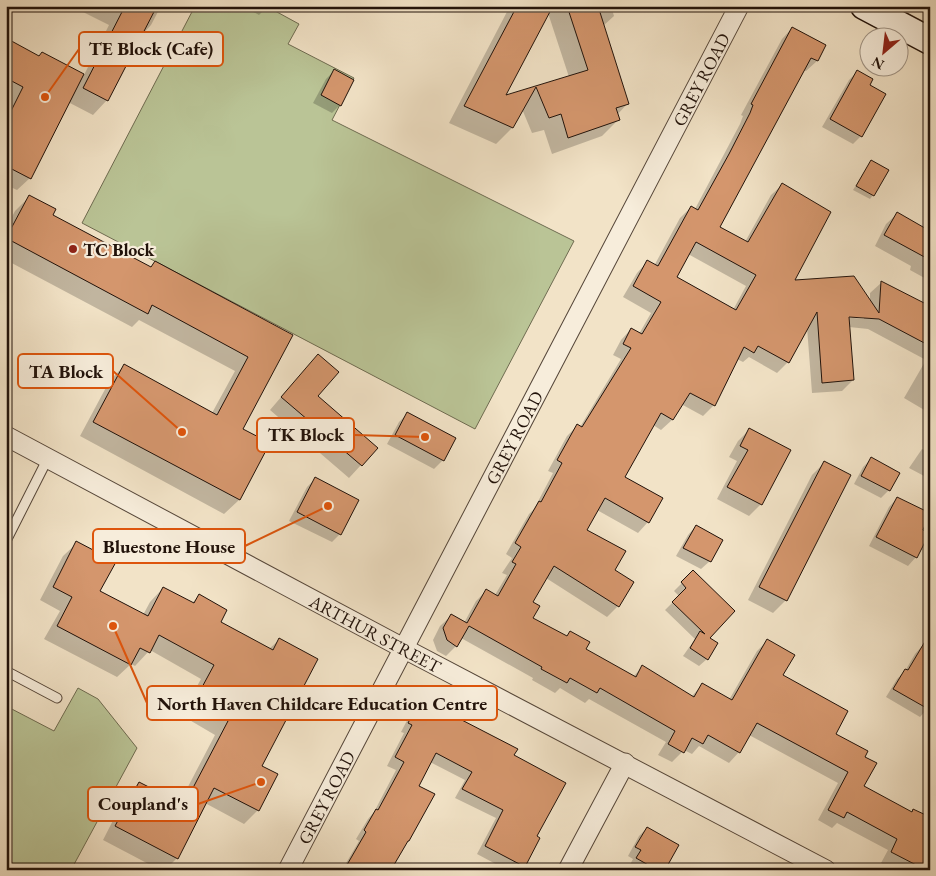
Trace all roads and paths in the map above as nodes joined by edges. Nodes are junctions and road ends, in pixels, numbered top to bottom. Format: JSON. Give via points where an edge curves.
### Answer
{"nodes":[{"id":1,"x":739,"y":6,"type":"edge"},
{"id":2,"x":864,"y":6,"type":"edge"},
{"id":3,"x":930,"y":41,"type":"edge"},
{"id":4,"x":6,"y":436,"type":"edge"},
{"id":5,"x":48,"y":458,"type":"junction"},
{"id":6,"x":6,"y":541,"type":"edge"},
{"id":7,"x":403,"y":648,"type":"junction"},
{"id":8,"x":6,"y":671,"type":"edge"},
{"id":9,"x":57,"y":698,"type":"dead end"},
{"id":10,"x":625,"y":763,"type":"junction"},
{"id":11,"x":288,"y":870,"type":"edge"},
{"id":12,"x":568,"y":870,"type":"edge"},
{"id":13,"x":826,"y":870,"type":"edge"}],
"edges":[{"from":1,"to":7,"type":"street","name":"GREY ROAD"},
{"from":2,"to":3,"type":"street"},
{"from":4,"to":5,"type":"street","name":"ARTHUR STREET"},
{"from":5,"to":6,"type":"lane"},
{"from":5,"to":7,"type":"street","name":"ARTHUR STREET"},
{"from":7,"to":10,"type":"street","name":"ARTHUR STREET"},
{"from":7,"to":11,"type":"street","name":"GREY ROAD"},
{"from":8,"to":9,"type":"lane"},
{"from":10,"to":12,"type":"street"},
{"from":10,"to":13,"type":"street","name":"ARTHUR STREET"}]}
